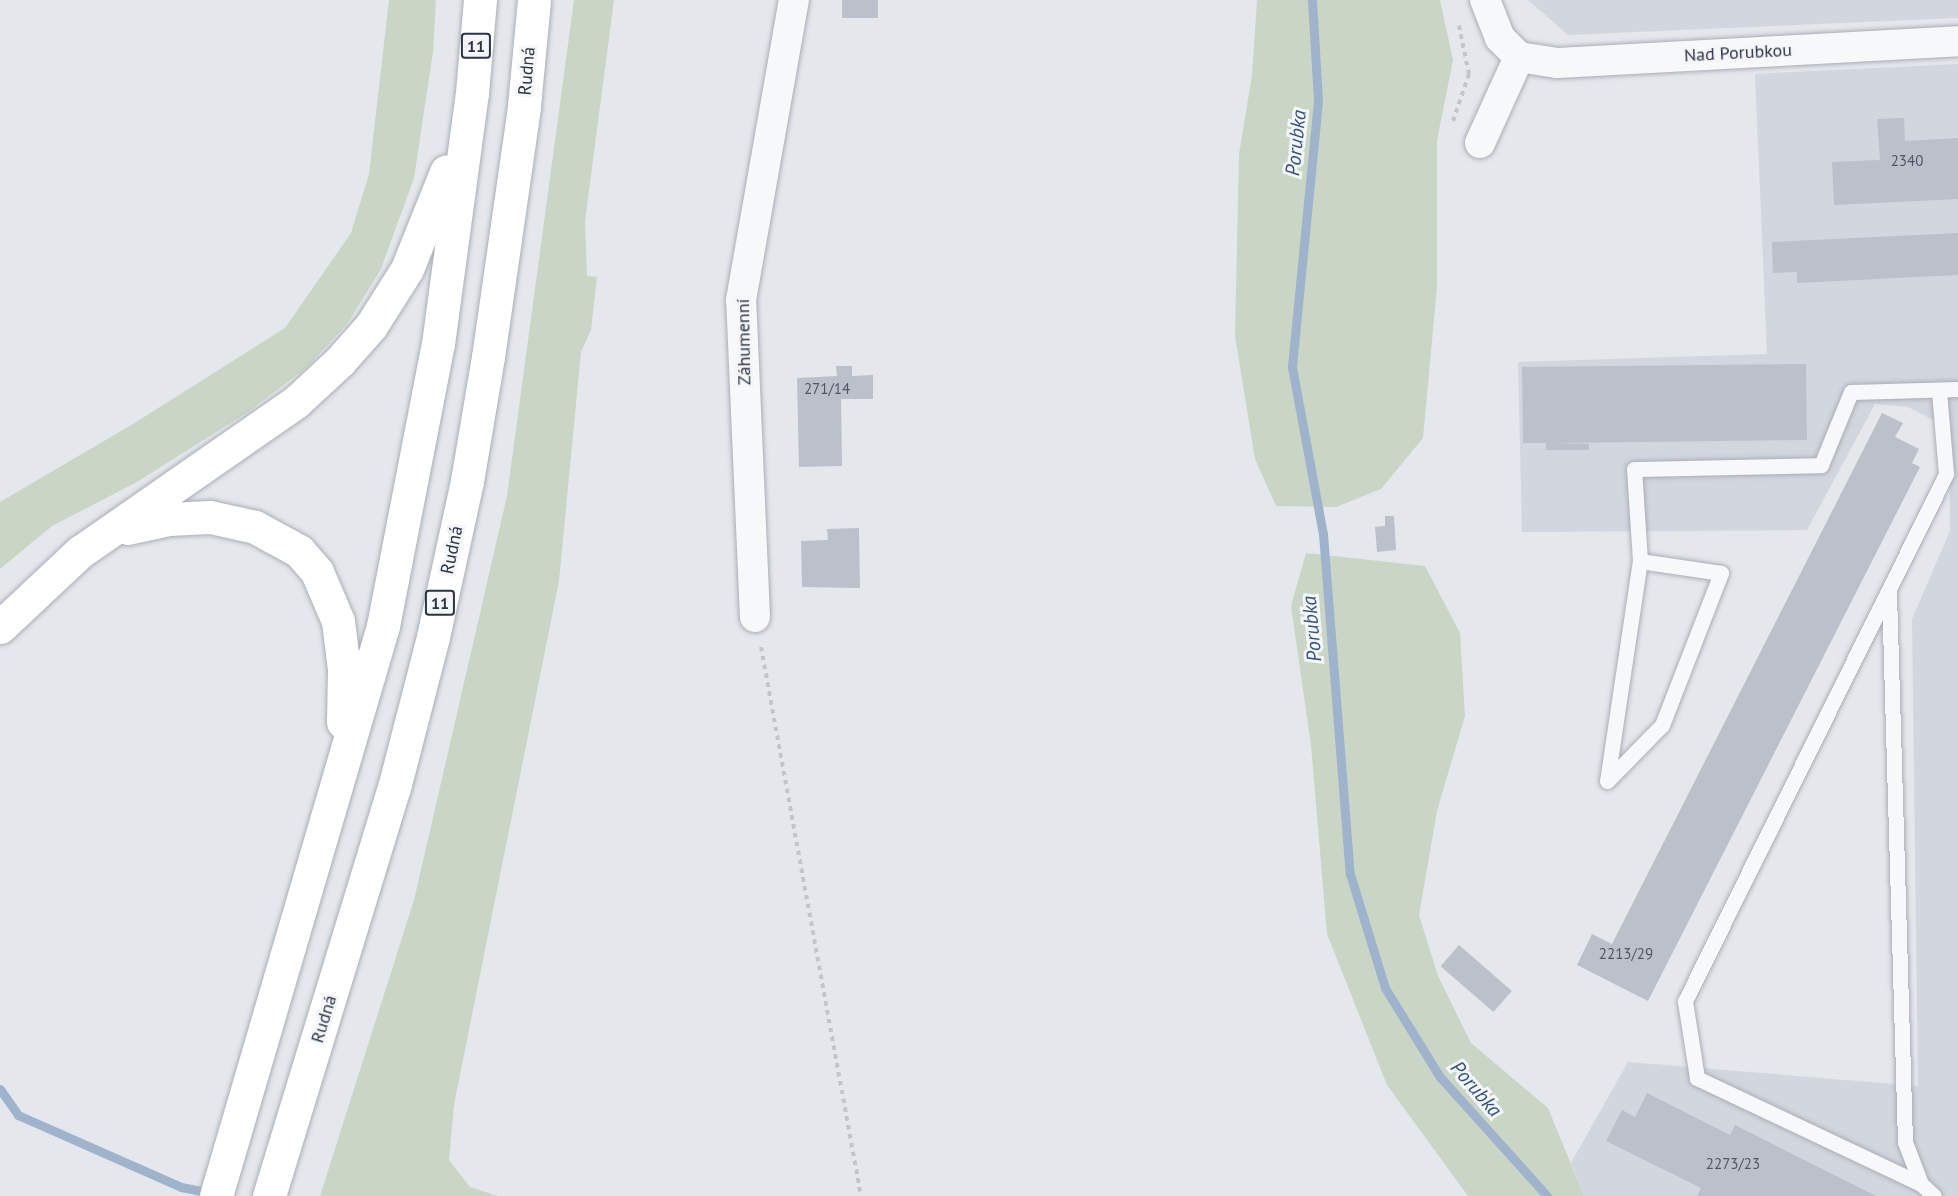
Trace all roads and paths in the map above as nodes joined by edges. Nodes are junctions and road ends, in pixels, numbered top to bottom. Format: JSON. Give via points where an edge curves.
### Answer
{"nodes":[{"id":1,"x":480,"y":0,"type":"edge"},
{"id":2,"x":534,"y":0,"type":"edge"},
{"id":3,"x":794,"y":0,"type":"edge"},
{"id":4,"x":1485,"y":0,"type":"edge"},
{"id":5,"x":1455,"y":10,"type":"dead end"},
{"id":6,"x":1958,"y":41,"type":"edge"},
{"id":7,"x":1519,"y":57,"type":"junction"},
{"id":8,"x":472,"y":93,"type":"junction"},
{"id":9,"x":1480,"y":142,"type":"joint"},
{"id":10,"x":1958,"y":389,"type":"edge"},
{"id":11,"x":1939,"y":390,"type":"junction"},
{"id":12,"x":114,"y":532,"type":"junction"},
{"id":13,"x":1640,"y":561,"type":"junction"},
{"id":14,"x":1889,"y":589,"type":"junction"},
{"id":15,"x":755,"y":617,"type":"joint"},
{"id":16,"x":0,"y":627,"type":"edge"},
{"id":17,"x":340,"y":775,"type":"junction"},
{"id":18,"x":1921,"y":1184,"type":"junction"},
{"id":19,"x":218,"y":1188,"type":"edge"},
{"id":20,"x":270,"y":1193,"type":"edge"},
{"id":21,"x":861,"y":1196,"type":"edge"},
{"id":22,"x":1934,"y":1196,"type":"edge"}],
"edges":[{"from":1,"to":8,"type":"highway","number":"11"},
{"from":2,"to":20,"type":"highway","name":"Rudná","number":"11","via":[[524,106],[488,357],[467,481],[433,637],[394,788]]},
{"from":3,"to":15,"type":"street","name":"Záhumenní","via":[[741,300]]},
{"from":4,"to":7,"type":"street","via":[[1500,38]]},
{"from":5,"to":9,"type":"path","via":[[1469,74],[1450,130]]},
{"from":6,"to":7,"type":"street","name":"Nad Porubkou","via":[[1558,63]]},
{"from":7,"to":9,"type":"street"},
{"from":8,"to":12,"type":"highway","via":[[435,207],[407,269],[371,326],[340,362],[297,401]]},
{"from":8,"to":17,"type":"highway","number":"11","via":[[438,344],[415,473],[382,626]]},
{"from":10,"to":11,"type":"lane"},
{"from":11,"to":13,"type":"lane","via":[[1851,392],[1821,465],[1634,469]]},
{"from":11,"to":14,"type":"lane","via":[[1946,474]]},
{"from":12,"to":16,"type":"highway","via":[[50,576]]},
{"from":12,"to":17,"type":"highway","via":[[169,519],[210,517],[255,527],[299,551],[321,580],[338,621],[345,669]]},
{"from":13,"to":13,"type":"lane","via":[[1720,573],[1662,725],[1607,781]]},
{"from":14,"to":18,"type":"lane","via":[[1905,1142]]},
{"from":14,"to":18,"type":"lane","via":[[1685,1001],[1697,1078]]},
{"from":15,"to":21,"type":"path"},
{"from":17,"to":19,"type":"highway","number":"11"},
{"from":18,"to":22,"type":"lane"}]}
